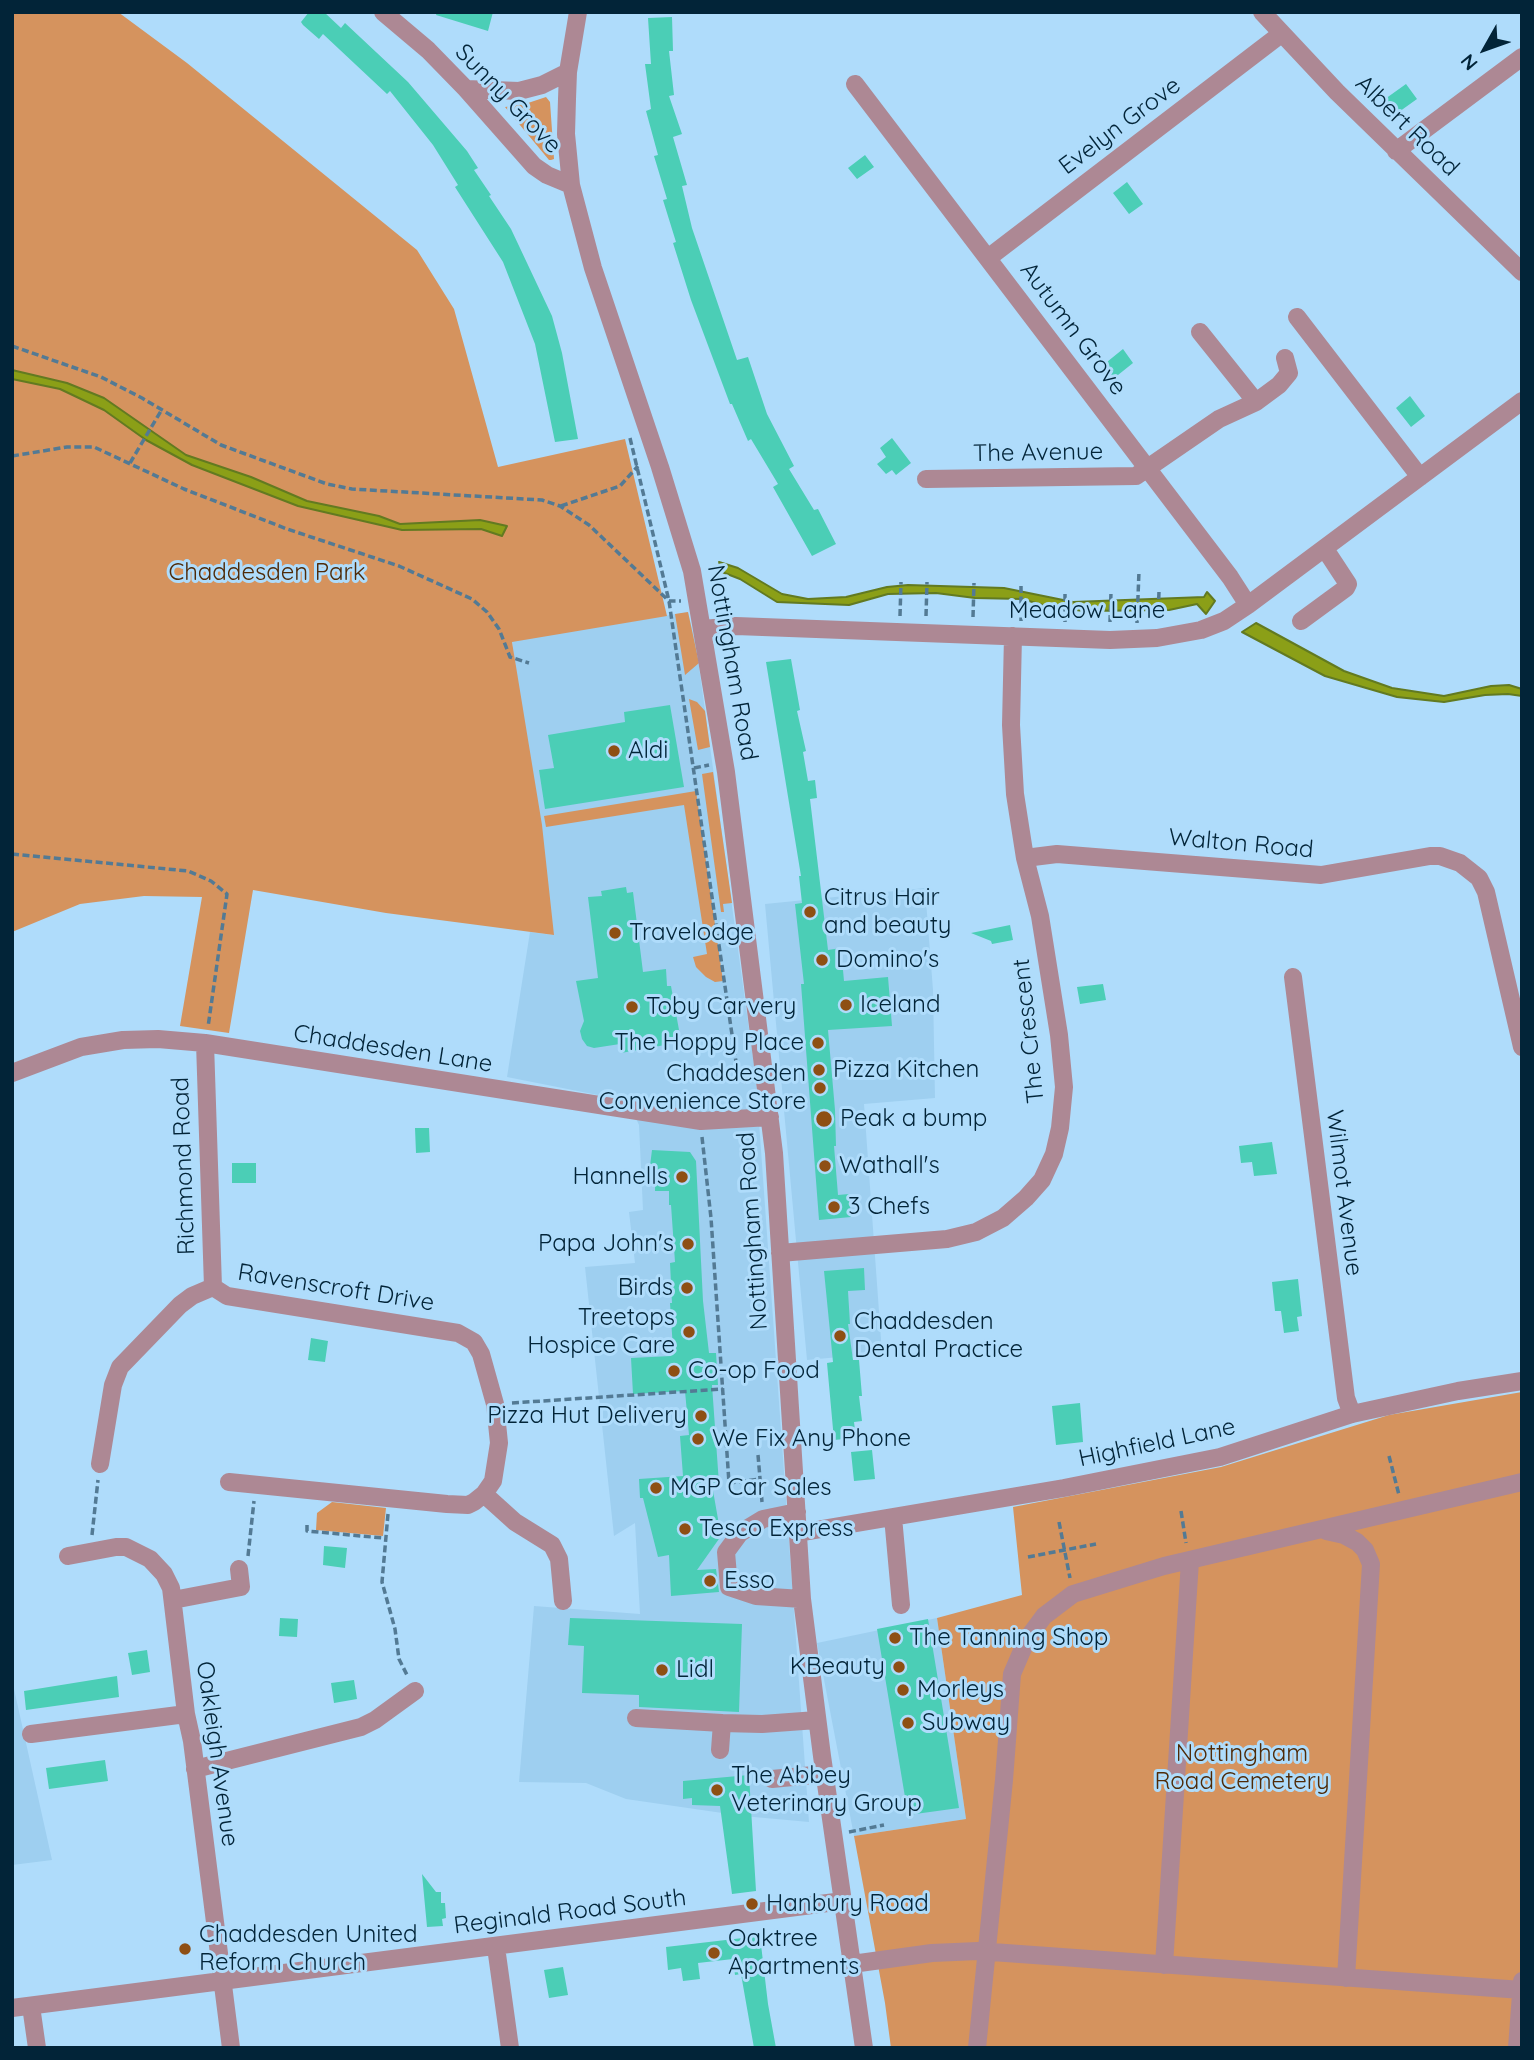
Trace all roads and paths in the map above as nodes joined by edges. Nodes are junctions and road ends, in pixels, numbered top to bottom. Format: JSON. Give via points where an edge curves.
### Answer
{"nodes":[{"id":1,"x":383,"y":12,"type":"edge"},
{"id":2,"x":578,"y":12,"type":"edge"},
{"id":3,"x":1262,"y":12,"type":"edge"},
{"id":4,"x":1281,"y":34,"type":"junction"},
{"id":5,"x":1522,"y":57,"type":"edge"},
{"id":6,"x":568,"y":72,"type":"junction"},
{"id":7,"x":855,"y":84,"type":"dead end"},
{"id":8,"x":466,"y":89,"type":"junction"},
{"id":9,"x":1396,"y":151,"type":"junction"},
{"id":10,"x":572,"y":185,"type":"junction"},
{"id":11,"x":988,"y":258,"type":"junction"},
{"id":12,"x":1522,"y":272,"type":"edge"},
{"id":13,"x":1297,"y":317,"type":"dead end"},
{"id":14,"x":1200,"y":332,"type":"dead end"},
{"id":15,"x":12,"y":346,"type":"edge"},
{"id":16,"x":1285,"y":358,"type":"dead end"},
{"id":17,"x":1522,"y":401,"type":"edge"},
{"id":18,"x":1256,"y":402,"type":"junction"},
{"id":19,"x":161,"y":411,"type":"junction"},
{"id":20,"x":12,"y":456,"type":"edge"},
{"id":21,"x":131,"y":463,"type":"junction"},
{"id":22,"x":1148,"y":469,"type":"junction"},
{"id":23,"x":1420,"y":477,"type":"junction"},
{"id":24,"x":926,"y":479,"type":"dead end"},
{"id":25,"x":560,"y":506,"type":"junction"},
{"id":26,"x":1325,"y":549,"type":"junction"},
{"id":27,"x":1139,"y":571,"type":"dead end"},
{"id":28,"x":901,"y":582,"type":"dead end"},
{"id":29,"x":928,"y":582,"type":"dead end"},
{"id":30,"x":974,"y":583,"type":"dead end"},
{"id":31,"x":1021,"y":586,"type":"dead end"},
{"id":32,"x":1159,"y":590,"type":"dead end"},
{"id":33,"x":1065,"y":592,"type":"dead end"},
{"id":34,"x":1111,"y":592,"type":"dead end"},
{"id":35,"x":669,"y":601,"type":"junction"},
{"id":36,"x":901,"y":601,"type":"dead end"},
{"id":37,"x":927,"y":601,"type":"dead end"},
{"id":38,"x":973,"y":605,"type":"dead end"},
{"id":39,"x":1248,"y":605,"type":"junction"},
{"id":40,"x":1021,"y":608,"type":"dead end"},
{"id":41,"x":1158,"y":615,"type":"dead end"},
{"id":42,"x":1065,"y":617,"type":"dead end"},
{"id":43,"x":1137,"y":617,"type":"dead end"},
{"id":44,"x":1111,"y":619,"type":"dead end"},
{"id":45,"x":1301,"y":621,"type":"dead end"},
{"id":46,"x":703,"y":629,"type":"junction"},
{"id":47,"x":1013,"y":636,"type":"junction"},
{"id":48,"x":529,"y":663,"type":"dead end"},
{"id":49,"x":12,"y":854,"type":"edge"},
{"id":50,"x":1026,"y":859,"type":"junction"},
{"id":51,"x":1293,"y":977,"type":"dead end"},
{"id":52,"x":205,"y":1043,"type":"junction"},
{"id":53,"x":1522,"y":1047,"type":"edge"},
{"id":54,"x":12,"y":1073,"type":"edge"},
{"id":55,"x":750,"y":1088,"type":"dead end"},
{"id":56,"x":770,"y":1117,"type":"junction"},
{"id":57,"x":701,"y":1121,"type":"junction"},
{"id":58,"x":780,"y":1254,"type":"junction"},
{"id":59,"x":213,"y":1287,"type":"junction"},
{"id":60,"x":1522,"y":1381,"type":"edge"},
{"id":61,"x":723,"y":1389,"type":"junction"},
{"id":62,"x":495,"y":1404,"type":"junction"},
{"id":63,"x":1352,"y":1414,"type":"junction"},
{"id":64,"x":758,"y":1455,"type":"dead end"},
{"id":65,"x":1388,"y":1456,"type":"dead end"},
{"id":66,"x":100,"y":1464,"type":"joint"},
{"id":67,"x":760,"y":1479,"type":"junction"},
{"id":68,"x":229,"y":1482,"type":"dead end"},
{"id":69,"x":1522,"y":1482,"type":"edge"},
{"id":70,"x":256,"y":1485,"type":"junction"},
{"id":71,"x":484,"y":1494,"type":"junction"},
{"id":72,"x":389,"y":1498,"type":"junction"},
{"id":73,"x":1403,"y":1510,"type":"junction"},
{"id":74,"x":1181,"y":1511,"type":"dead end"},
{"id":75,"x":797,"y":1513,"type":"junction"},
{"id":76,"x":893,"y":1517,"type":"junction"},
{"id":77,"x":763,"y":1519,"type":"junction"},
{"id":78,"x":1059,"y":1522,"type":"dead end"},
{"id":79,"x":307,"y":1525,"type":"dead end"},
{"id":80,"x":1320,"y":1530,"type":"junction"},
{"id":81,"x":798,"y":1533,"type":"junction"},
{"id":82,"x":383,"y":1538,"type":"dead end"},
{"id":83,"x":1096,"y":1545,"type":"dead end"},
{"id":84,"x":1064,"y":1550,"type":"junction"},
{"id":85,"x":92,"y":1551,"type":"junction"},
{"id":86,"x":68,"y":1556,"type":"dead end"},
{"id":87,"x":1028,"y":1557,"type":"dead end"},
{"id":88,"x":1189,"y":1561,"type":"junction"},
{"id":89,"x":239,"y":1569,"type":"joint"},
{"id":90,"x":1073,"y":1594,"type":"junction"},
{"id":91,"x":802,"y":1599,"type":"junction"},
{"id":92,"x":173,"y":1600,"type":"junction"},
{"id":93,"x":563,"y":1601,"type":"dead end"},
{"id":94,"x":901,"y":1605,"type":"dead end"},
{"id":95,"x":415,"y":1691,"type":"joint"},
{"id":96,"x":186,"y":1714,"type":"junction"},
{"id":97,"x":636,"y":1718,"type":"dead end"},
{"id":98,"x":817,"y":1720,"type":"junction"},
{"id":99,"x":722,"y":1723,"type":"junction"},
{"id":100,"x":31,"y":1734,"type":"dead end"},
{"id":101,"x":720,"y":1750,"type":"dead end"},
{"id":102,"x":195,"y":1769,"type":"junction"},
{"id":103,"x":824,"y":1774,"type":"junction"},
{"id":104,"x":772,"y":1779,"type":"dead end"},
{"id":105,"x":884,"y":1825,"type":"dead end"},
{"id":106,"x":833,"y":1835,"type":"junction"},
{"id":107,"x":843,"y":1901,"type":"junction"},
{"id":108,"x":496,"y":1947,"type":"junction"},
{"id":109,"x":987,"y":1952,"type":"junction"},
{"id":110,"x":852,"y":1964,"type":"junction"},
{"id":111,"x":1164,"y":1965,"type":"junction"},
{"id":112,"x":1346,"y":1978,"type":"junction"},
{"id":113,"x":222,"y":1981,"type":"junction"},
{"id":114,"x":1522,"y":1981,"type":"edge"},
{"id":115,"x":1521,"y":1990,"type":"edge"},
{"id":116,"x":31,"y":2006,"type":"junction"},
{"id":117,"x":12,"y":2008,"type":"edge"},
{"id":118,"x":37,"y":2048,"type":"edge"},
{"id":119,"x":231,"y":2048,"type":"edge"},
{"id":120,"x":510,"y":2048,"type":"edge"},
{"id":121,"x":864,"y":2048,"type":"edge"},
{"id":122,"x":977,"y":2048,"type":"edge"},
{"id":123,"x":1517,"y":2048,"type":"edge"}],
"edges":[{"from":1,"to":8,"type":"street","name":"Sunny Grove"},
{"from":2,"to":6,"type":"street","name":"Nottingham Road"},
{"from":3,"to":4,"type":"street","name":"Albert Road"},
{"from":4,"to":9,"type":"street","name":"Albert Road"},
{"from":4,"to":11,"type":"street","name":"Evelyn Grove"},
{"from":5,"to":9,"type":"street"},
{"from":6,"to":8,"type":"street","via":[[519,91]]},
{"from":6,"to":10,"type":"street","name":"Nottingham Road","via":[[566,134]]},
{"from":7,"to":11,"type":"street","name":"Autumn Grove"},
{"from":8,"to":10,"type":"street","name":"Sunny Grove","via":[[534,166]]},
{"from":9,"to":12,"type":"street","name":"Albert Road"},
{"from":10,"to":46,"type":"street","name":"Nottingham Road","via":[[593,268],[676,516]]},
{"from":11,"to":22,"type":"street","name":"Autumn Grove"},
{"from":13,"to":23,"type":"street"},
{"from":14,"to":18,"type":"street"},
{"from":15,"to":19,"type":"path","via":[[101,377]]},
{"from":16,"to":18,"type":"street","via":[[1289,365],[1286,379]]},
{"from":17,"to":23,"type":"street","name":"Meadow Lane"},
{"from":18,"to":22,"type":"street","via":[[1219,419]]},
{"from":19,"to":21,"type":"path"},
{"from":19,"to":25,"type":"path","via":[[221,445],[327,484],[542,500]]},
{"from":20,"to":21,"type":"path","via":[[94,447]]},
{"from":21,"to":48,"type":"path","via":[[184,489],[399,566],[472,599],[499,629],[510,657]]},
{"from":22,"to":24,"type":"street","name":"The Avenue","via":[[1136,476]]},
{"from":22,"to":39,"type":"street","name":"Autumn Grove"},
{"from":23,"to":26,"type":"street","name":"Meadow Lane"},
{"from":25,"to":35,"type":"path","via":[[589,525]]},
{"from":25,"to":35,"type":"path","via":[[620,486],[638,467]]},
{"from":26,"to":39,"type":"street","name":"Meadow Lane"},
{"from":26,"to":45,"type":"street","via":[[1349,584]]},
{"from":27,"to":43,"type":"path"},
{"from":28,"to":36,"type":"path"},
{"from":29,"to":37,"type":"path"},
{"from":30,"to":38,"type":"path"},
{"from":31,"to":40,"type":"path"},
{"from":32,"to":41,"type":"path"},
{"from":33,"to":42,"type":"path"},
{"from":34,"to":44,"type":"path"},
{"from":35,"to":55,"type":"path","via":[[737,1069]]},
{"from":39,"to":47,"type":"street","name":"Meadow Lane","via":[[1224,621],[1182,635],[1110,640]]},
{"from":46,"to":47,"type":"street","name":"Meadow Lane","via":[[736,626]]},
{"from":46,"to":56,"type":"street","name":"Nottingham Road"},
{"from":47,"to":50,"type":"street","name":"The Crescent","via":[[1013,776]]},
{"from":49,"to":52,"type":"path","via":[[188,871],[227,894]]},
{"from":50,"to":53,"type":"street","name":"Walton Road","via":[[1057,855],[1321,876],[1430,856],[1451,859],[1473,872],[1486,892]]},
{"from":50,"to":58,"type":"street","name":"The Crescent","via":[[1040,916],[1064,1087],[1057,1142],[1042,1180],[1010,1214],[968,1235]]},
{"from":51,"to":63,"type":"street","name":"Wilmot Avenue","via":[[1346,1398]]},
{"from":52,"to":54,"type":"street","name":"Chaddesden Lane","via":[[123,1040],[81,1047]]},
{"from":52,"to":57,"type":"street","name":"Chaddesden Lane"},
{"from":52,"to":59,"type":"street","name":"Richmond Road"},
{"from":56,"to":57,"type":"street","name":"Chaddesden Lane"},
{"from":56,"to":58,"type":"street","name":"Nottingham Road"},
{"from":57,"to":61,"type":"path"},
{"from":58,"to":75,"type":"street","name":"Nottingham Road"},
{"from":59,"to":62,"type":"street","name":"Ravenscroft Drive","via":[[227,1296],[463,1334],[474,1342],[484,1360]]},
{"from":59,"to":66,"type":"street","name":"Ravenscroft Drive","via":[[180,1305],[120,1367]]},
{"from":60,"to":63,"type":"street","name":"Highfield Lane"},
{"from":61,"to":62,"type":"path"},
{"from":61,"to":67,"type":"path","via":[[729,1483]]},
{"from":62,"to":71,"type":"street","name":"Ravenscroft Drive","via":[[498,1458],[493,1481]]},
{"from":63,"to":76,"type":"street","name":"Highfield Lane","via":[[1220,1457]]},
{"from":64,"to":67,"type":"path"},
{"from":65,"to":73,"type":"path"},
{"from":66,"to":85,"type":"path"},
{"from":67,"to":77,"type":"path"},
{"from":68,"to":70,"type":"street"},
{"from":69,"to":73,"type":"street"},
{"from":70,"to":72,"type":"street"},
{"from":70,"to":89,"type":"path","via":[[247,1561]]},
{"from":71,"to":72,"type":"street","via":[[468,1505]]},
{"from":71,"to":93,"type":"street","via":[[515,1522],[552,1545],[559,1559]]},
{"from":72,"to":95,"type":"path","via":[[382,1582],[399,1659]]},
{"from":73,"to":80,"type":"street"},
{"from":74,"to":88,"type":"path"},
{"from":75,"to":77,"type":"street"},
{"from":75,"to":81,"type":"street","name":"Nottingham Road"},
{"from":76,"to":81,"type":"street","name":"Highfield Lane"},
{"from":76,"to":94,"type":"street"},
{"from":77,"to":91,"type":"street","via":[[740,1533],[726,1552],[729,1587],[756,1596]]},
{"from":78,"to":84,"type":"path"},
{"from":79,"to":82,"type":"path","via":[[307,1531]]},
{"from":80,"to":88,"type":"street"},
{"from":80,"to":112,"type":"street","via":[[1357,1542],[1371,1564]]},
{"from":81,"to":91,"type":"street","name":"Nottingham Road"},
{"from":83,"to":84,"type":"path"},
{"from":84,"to":87,"type":"path"},
{"from":84,"to":90,"type":"path"},
{"from":85,"to":86,"type":"street","name":"Oakleigh Avenue"},
{"from":85,"to":92,"type":"street","name":"Oakleigh Avenue","via":[[126,1548],[150,1559],[168,1581]]},
{"from":88,"to":90,"type":"street"},
{"from":88,"to":111,"type":"street"},
{"from":89,"to":92,"type":"street","via":[[241,1587]]},
{"from":90,"to":109,"type":"street","via":[[1044,1616],[1027,1639],[1012,1674]]},
{"from":91,"to":98,"type":"street","name":"Nottingham Road"},
{"from":92,"to":96,"type":"street","name":"Oakleigh Avenue"},
{"from":95,"to":102,"type":"street","via":[[361,1727]]},
{"from":96,"to":100,"type":"street"},
{"from":96,"to":102,"type":"street","name":"Oakleigh Avenue"},
{"from":97,"to":99,"type":"street"},
{"from":98,"to":99,"type":"street"},
{"from":98,"to":103,"type":"street","name":"Nottingham Road"},
{"from":99,"to":101,"type":"street"},
{"from":102,"to":113,"type":"street","name":"Oakleigh Avenue"},
{"from":103,"to":104,"type":"street"},
{"from":103,"to":106,"type":"street","name":"Nottingham Road"},
{"from":105,"to":106,"type":"path"},
{"from":106,"to":107,"type":"street","name":"Nottingham Road"},
{"from":107,"to":108,"type":"street","name":"Reginald Road South"},
{"from":107,"to":110,"type":"street","name":"Nottingham Road"},
{"from":108,"to":113,"type":"street","name":"Reginald Road South"},
{"from":108,"to":120,"type":"street"},
{"from":109,"to":110,"type":"street","via":[[932,1953]]},
{"from":109,"to":111,"type":"street"},
{"from":109,"to":122,"type":"street"},
{"from":110,"to":121,"type":"street","name":"Nottingham Road"},
{"from":111,"to":112,"type":"street"},
{"from":112,"to":115,"type":"street"},
{"from":113,"to":116,"type":"street","name":"Reginald Road South"},
{"from":113,"to":119,"type":"street","name":"Oakleigh Avenue"},
{"from":114,"to":115,"type":"street"},
{"from":115,"to":123,"type":"street"},
{"from":116,"to":117,"type":"street","name":"Reginald Road South"},
{"from":116,"to":118,"type":"street"}]}
